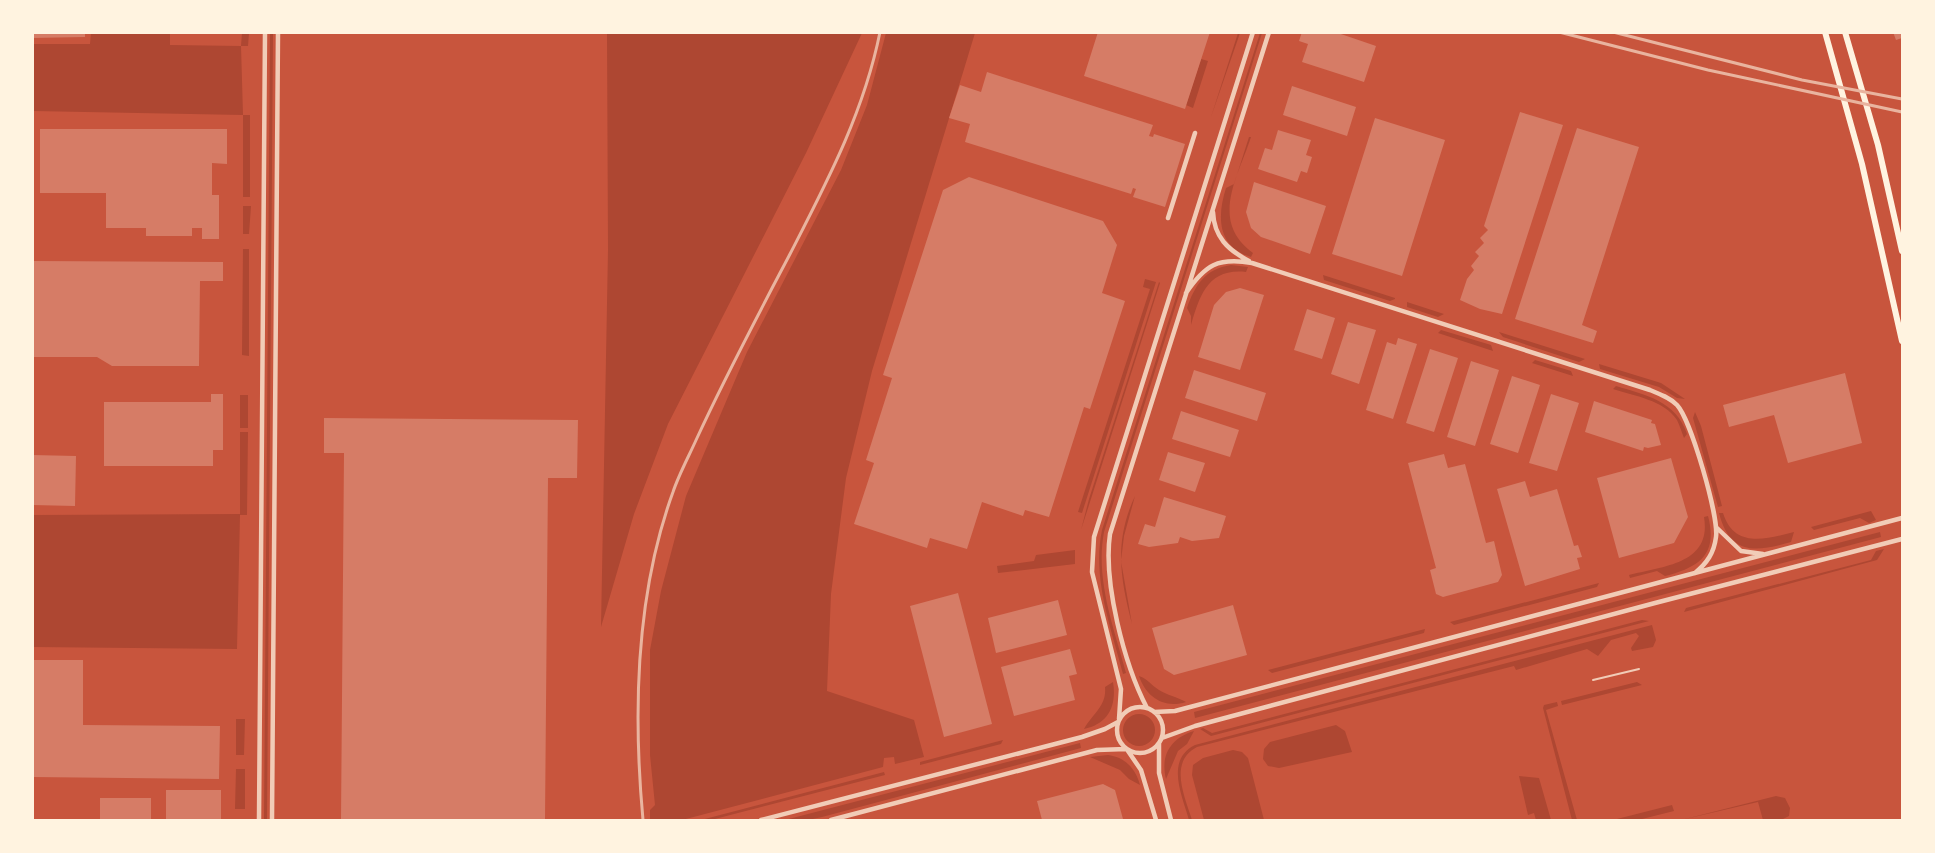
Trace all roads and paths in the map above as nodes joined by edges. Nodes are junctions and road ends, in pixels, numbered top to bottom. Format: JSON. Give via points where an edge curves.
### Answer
{"nodes":[{"id":1,"x":264,"y":32,"type":"edge"},
{"id":2,"x":278,"y":32,"type":"edge"},
{"id":3,"x":1253,"y":32,"type":"edge"},
{"id":4,"x":1269,"y":32,"type":"edge"},
{"id":5,"x":1825,"y":32,"type":"edge"},
{"id":6,"x":1845,"y":32,"type":"edge"},
{"id":7,"x":1195,"y":133,"type":"dead end"},
{"id":8,"x":1213,"y":209,"type":"junction"},
{"id":9,"x":1168,"y":218,"type":"dead end"},
{"id":10,"x":1902,"y":251,"type":"edge"},
{"id":11,"x":1252,"y":263,"type":"junction"},
{"id":12,"x":1186,"y":293,"type":"junction"},
{"id":13,"x":1902,"y":341,"type":"edge"},
{"id":14,"x":1902,"y":518,"type":"edge"},
{"id":15,"x":1717,"y":528,"type":"junction"},
{"id":16,"x":1902,"y":539,"type":"edge"},
{"id":17,"x":1769,"y":555,"type":"junction"},
{"id":18,"x":1692,"y":575,"type":"junction"},
{"id":19,"x":1639,"y":669,"type":"dead end"},
{"id":20,"x":1593,"y":680,"type":"dead end"},
{"id":21,"x":1147,"y":708,"type":"junction"},
{"id":22,"x":1154,"y":712,"type":"junction"},
{"id":23,"x":1118,"y":720,"type":"junction"},
{"id":24,"x":1160,"y":741,"type":"junction"},
{"id":25,"x":1127,"y":749,"type":"junction"},
{"id":26,"x":258,"y":820,"type":"edge"},
{"id":27,"x":272,"y":820,"type":"edge"},
{"id":28,"x":761,"y":820,"type":"edge"},
{"id":29,"x":831,"y":820,"type":"edge"},
{"id":30,"x":1156,"y":820,"type":"edge"},
{"id":31,"x":1171,"y":820,"type":"edge"}],
"edges":[{"from":1,"to":26,"type":"street"},
{"from":2,"to":27,"type":"street"},
{"from":3,"to":23,"type":"street","via":[[1094,537],[1092,572],[1120,684]]},
{"from":4,"to":8,"type":"street"},
{"from":5,"to":13,"type":"main road","via":[[1862,164]]},
{"from":6,"to":10,"type":"main road","via":[[1878,144]]},
{"from":7,"to":9,"type":"street"},
{"from":8,"to":11,"type":"street","via":[[1214,224],[1221,240]]},
{"from":8,"to":12,"type":"street"},
{"from":11,"to":12,"type":"street","via":[[1227,261],[1212,265],[1197,276]]},
{"from":11,"to":15,"type":"street","via":[[1667,397],[1680,409],[1691,428]]},
{"from":12,"to":21,"type":"street","via":[[1116,511],[1108,555],[1112,595],[1123,639],[1136,686]]},
{"from":14,"to":17,"type":"street"},
{"from":15,"to":17,"type":"street","via":[[1741,551]]},
{"from":15,"to":18,"type":"street","via":[[1713,553]]},
{"from":16,"to":24,"type":"street","via":[[1195,726]]},
{"from":17,"to":18,"type":"street"},
{"from":18,"to":22,"type":"street","via":[[1175,711]]},
{"from":19,"to":20,"type":"lane"},
{"from":21,"to":22,"type":"street"},
{"from":21,"to":23,"type":"street","via":[[1132,708]]},
{"from":22,"to":24,"type":"street","via":[[1162,722]]},
{"from":23,"to":25,"type":"street","via":[[1118,738]]},
{"from":23,"to":28,"type":"street","via":[[1082,737]]},
{"from":24,"to":25,"type":"street","via":[[1144,753]]},
{"from":24,"to":31,"type":"street","via":[[1159,773]]},
{"from":25,"to":29,"type":"street","via":[[1097,750]]},
{"from":25,"to":30,"type":"street","via":[[1141,770]]}]}
